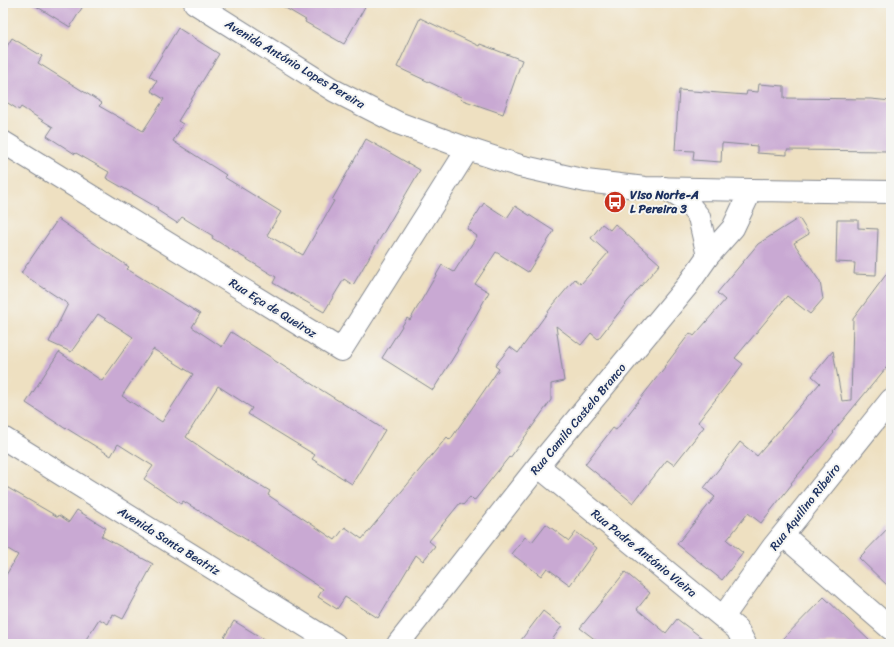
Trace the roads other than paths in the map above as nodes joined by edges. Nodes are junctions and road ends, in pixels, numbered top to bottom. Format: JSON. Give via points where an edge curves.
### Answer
{"nodes":[{"id":1,"x":195,"y":3,"type":"edge"},
{"id":2,"x":3,"y":142,"type":"edge"},
{"id":3,"x":468,"y":149,"type":"junction"},
{"id":4,"x":665,"y":188,"type":"junction"},
{"id":5,"x":751,"y":190,"type":"junction"},
{"id":6,"x":891,"y":192,"type":"edge"},
{"id":7,"x":708,"y":256,"type":"junction"},
{"id":8,"x":891,"y":400,"type":"edge"},
{"id":9,"x":3,"y":438,"type":"edge"},
{"id":10,"x":538,"y":466,"type":"junction"},
{"id":11,"x":783,"y":535,"type":"junction"},
{"id":12,"x":723,"y":617,"type":"junction"},
{"id":13,"x":891,"y":629,"type":"edge"},
{"id":14,"x":335,"y":644,"type":"edge"},
{"id":15,"x":398,"y":644,"type":"edge"},
{"id":16,"x":746,"y":644,"type":"edge"}],
"edges":[{"from":1,"to":3,"type":"street","name":"Avenida António Lopes Pereira","via":[[335,91],[398,123]]},
{"from":2,"to":3,"type":"street","name":"Rua Eça de Queiroz","via":[[340,350]]},
{"from":3,"to":4,"type":"street","name":"Avenida António Lopes Pereira","via":[[520,166],[586,181]]},
{"from":4,"to":5,"type":"street","name":"Avenida António Lopes Pereira"},
{"from":4,"to":7,"type":"street","via":[[686,201],[699,218]]},
{"from":5,"to":6,"type":"street","name":"Avenida António Lopes Pereira"},
{"from":5,"to":7,"type":"street","name":"Rua Camilo Castelo Branco","via":[[733,228]]},
{"from":7,"to":10,"type":"street","name":"Rua Camilo Castelo Branco","via":[[687,286]]},
{"from":8,"to":11,"type":"street","name":"Rua Aquilino Ribeiro"},
{"from":9,"to":14,"type":"street","name":"Avenida Santa Beatriz"},
{"from":10,"to":12,"type":"street","name":"Rua Padre António Vieira"},
{"from":10,"to":15,"type":"street","name":"Rua Camilo Castelo Branco"},
{"from":11,"to":12,"type":"street","name":"Rua Aquilino Ribeiro"},
{"from":11,"to":13,"type":"street"},
{"from":12,"to":16,"type":"street","name":"Rua Padre António Vieira","via":[[738,629]]}]}
